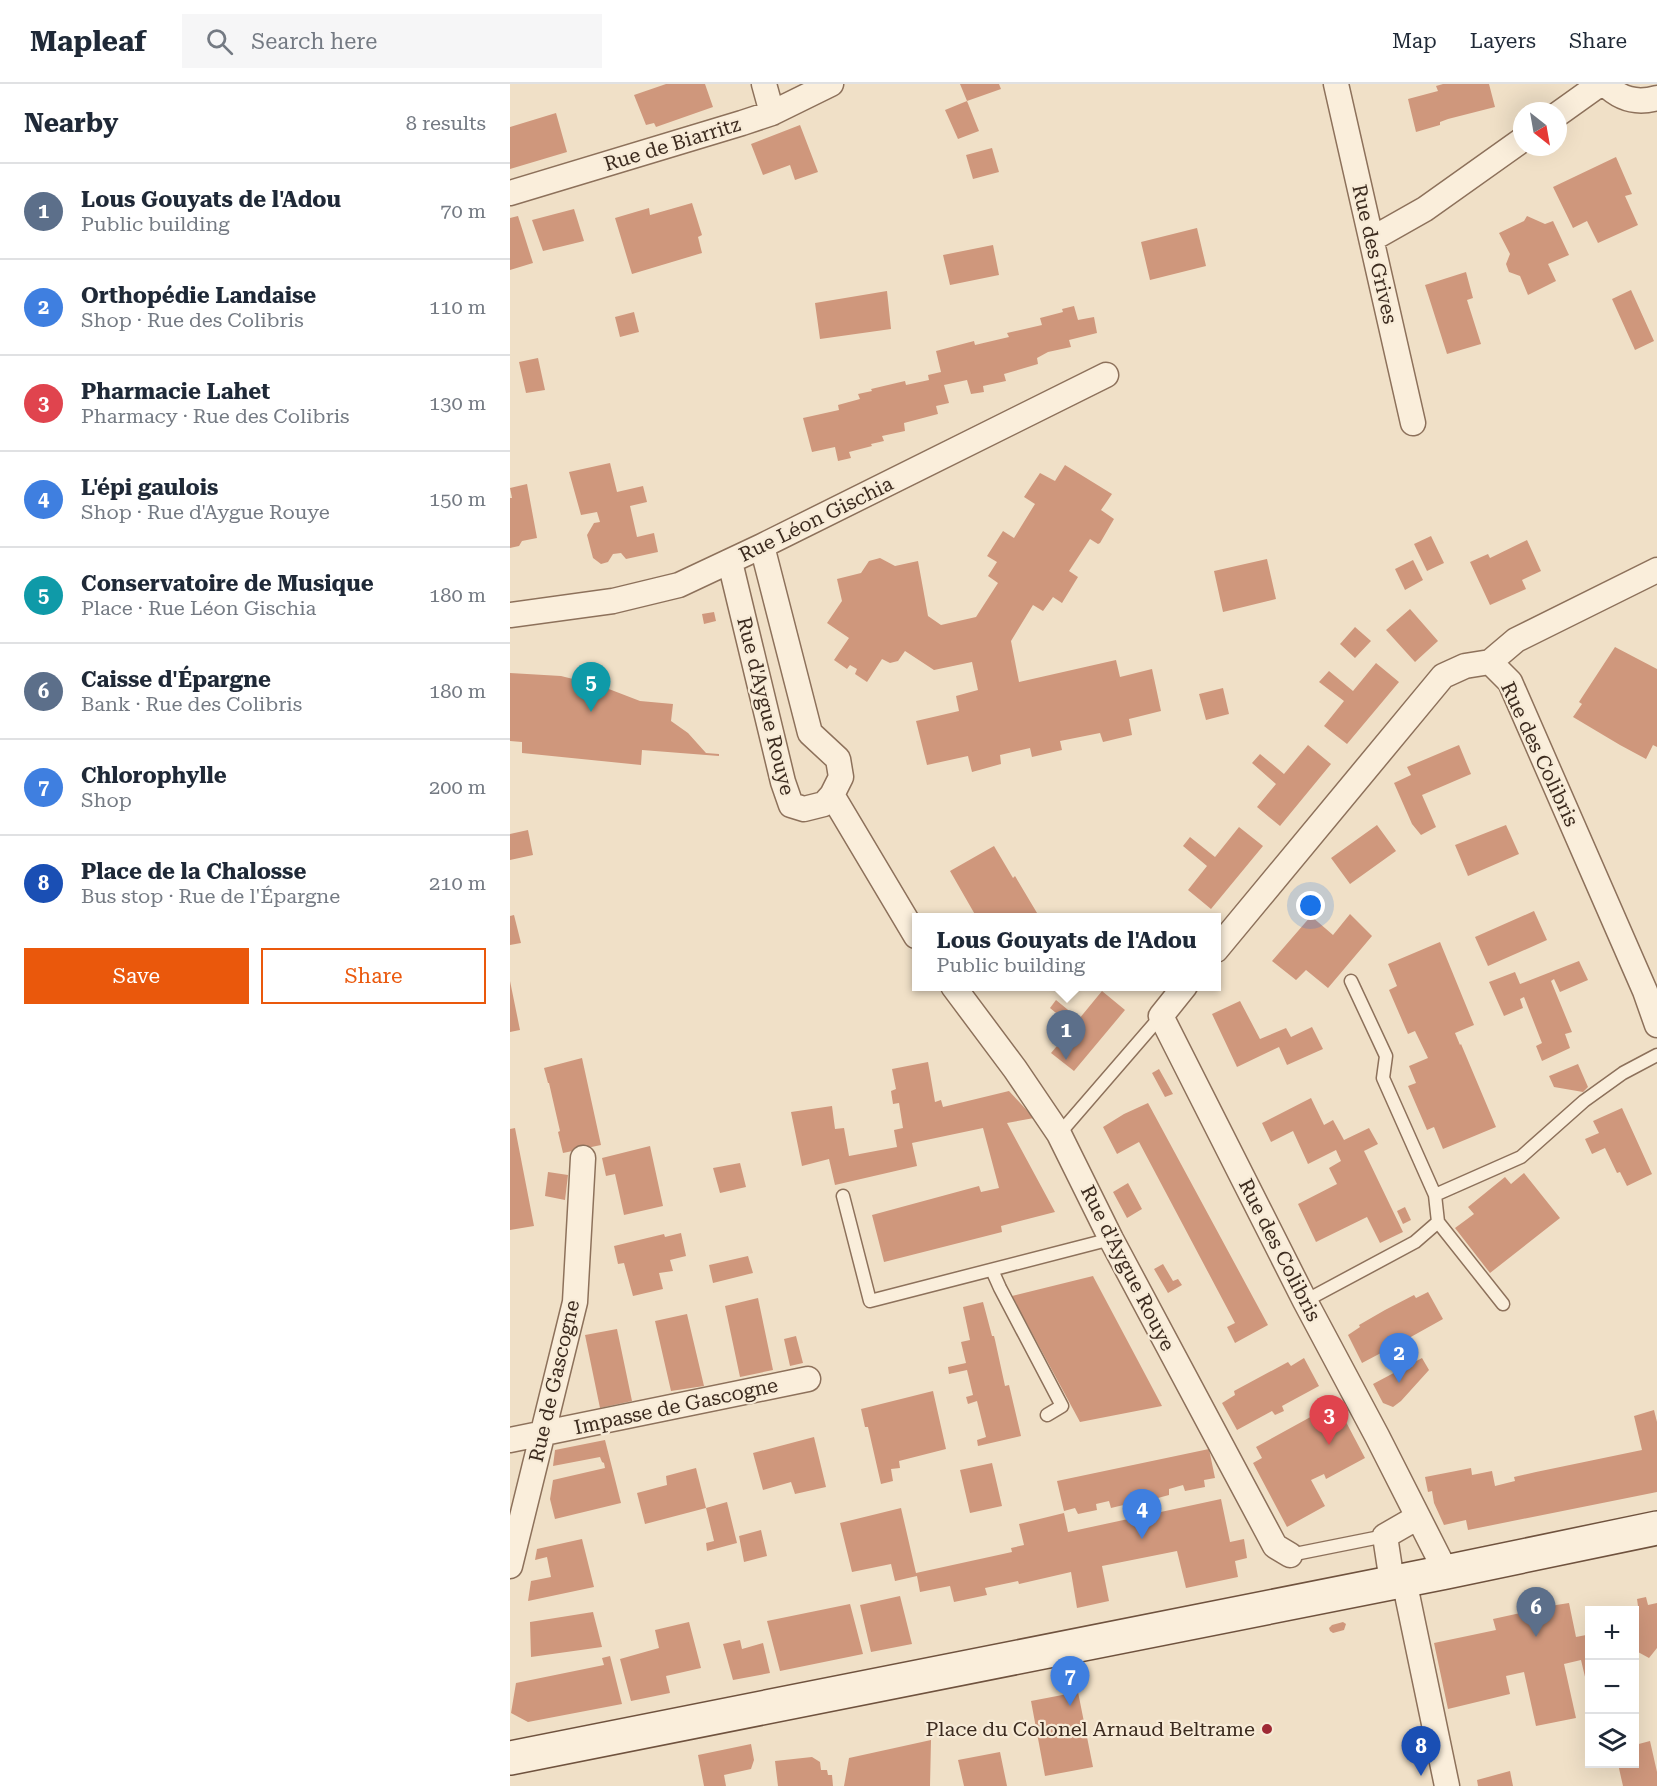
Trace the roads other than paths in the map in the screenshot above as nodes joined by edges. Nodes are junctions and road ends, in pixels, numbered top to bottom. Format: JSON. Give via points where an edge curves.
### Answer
{"nodes":[{"id":1,"x":764,"y":84,"type":"edge"},
{"id":2,"x":831,"y":84,"type":"edge"},
{"id":3,"x":1336,"y":84,"type":"edge"},
{"id":4,"x":1603,"y":84,"type":"edge"},
{"id":5,"x":1657,"y":98,"type":"edge"},
{"id":6,"x":1567,"y":108,"type":"edge"},
{"id":7,"x":772,"y":113,"type":"junction"},
{"id":8,"x":1513,"y":146,"type":"edge"},
{"id":9,"x":510,"y":193,"type":"edge"},
{"id":10,"x":1372,"y":239,"type":"junction"},
{"id":11,"x":1106,"y":375,"type":"dead end"},
{"id":12,"x":1413,"y":423,"type":"dead end"},
{"id":13,"x":762,"y":546,"type":"junction"},
{"id":14,"x":729,"y":562,"type":"junction"},
{"id":15,"x":1657,"y":570,"type":"edge"},
{"id":16,"x":510,"y":615,"type":"edge"},
{"id":17,"x":1490,"y":662,"type":"junction"},
{"id":18,"x":832,"y":795,"type":"junction"},
{"id":19,"x":912,"y":929,"type":"edge"},
{"id":20,"x":1221,"y":944,"type":"edge"},
{"id":21,"x":1351,"y":981,"type":"dead end"},
{"id":22,"x":956,"y":991,"type":"edge"},
{"id":23,"x":1182,"y":991,"type":"edge"},
{"id":24,"x":1161,"y":1016,"type":"junction"},
{"id":25,"x":1657,"y":1025,"type":"edge"},
{"id":26,"x":1657,"y":1055,"type":"edge"},
{"id":27,"x":1059,"y":1134,"type":"junction"},
{"id":28,"x":583,"y":1158,"type":"dead end"},
{"id":29,"x":1434,"y":1195,"type":"junction"},
{"id":30,"x":843,"y":1196,"type":"dead end"},
{"id":31,"x":1438,"y":1222,"type":"junction"},
{"id":32,"x":1111,"y":1239,"type":"junction"},
{"id":33,"x":992,"y":1270,"type":"junction"},
{"id":34,"x":1305,"y":1301,"type":"junction"},
{"id":35,"x":1503,"y":1304,"type":"dead end"},
{"id":36,"x":808,"y":1379,"type":"dead end"},
{"id":37,"x":1047,"y":1414,"type":"dead end"},
{"id":38,"x":542,"y":1433,"type":"junction"},
{"id":39,"x":510,"y":1440,"type":"edge"},
{"id":40,"x":1418,"y":1517,"type":"junction"},
{"id":41,"x":1657,"y":1528,"type":"edge"},
{"id":42,"x":1385,"y":1536,"type":"junction"},
{"id":43,"x":1290,"y":1555,"type":"joint"},
{"id":44,"x":510,"y":1566,"type":"edge"},
{"id":45,"x":1446,"y":1572,"type":"junction"},
{"id":46,"x":1398,"y":1581,"type":"junction"},
{"id":47,"x":510,"y":1758,"type":"edge"},
{"id":48,"x":1447,"y":1786,"type":"edge"}],
"edges":[{"from":1,"to":7,"type":"street"},
{"from":2,"to":7,"type":"street","name":"Rue de Biarritz"},
{"from":3,"to":10,"type":"street","name":"Rue des Grives"},
{"from":4,"to":5,"type":"street","via":[[1630,100]]},
{"from":4,"to":6,"type":"street"},
{"from":7,"to":9,"type":"street","name":"Rue de Biarritz"},
{"from":8,"to":10,"type":"street","via":[[1425,209]]},
{"from":10,"to":12,"type":"street","name":"Rue des Grives"},
{"from":11,"to":13,"type":"street","name":"Rue Léon Gischia"},
{"from":13,"to":14,"type":"street","name":"Rue Léon Gischia"},
{"from":13,"to":18,"type":"street","name":"Rue d'Aygue Rouye","via":[[810,733],[838,759],[841,777]]},
{"from":14,"to":16,"type":"street","name":"Rue Léon Gischia","via":[[668,588],[613,601]]},
{"from":14,"to":18,"type":"street","name":"Rue d'Aygue Rouye","via":[[791,805],[804,809],[824,804]]},
{"from":15,"to":17,"type":"street","via":[[1516,640]]},
{"from":17,"to":20,"type":"street","name":"Rue des Colibris","via":[[1465,666],[1443,676]]},
{"from":17,"to":25,"type":"street","name":"Rue des Colibris","via":[[1510,682]]},
{"from":18,"to":19,"type":"street"},
{"from":21,"to":29,"type":"lane","via":[[1386,1056],[1383,1078]]},
{"from":22,"to":27,"type":"street","name":"Rue d'Aygue Rouye"},
{"from":23,"to":24,"type":"street"},
{"from":24,"to":27,"type":"lane"},
{"from":24,"to":34,"type":"street","name":"Rue des Colibris"},
{"from":26,"to":29,"type":"lane","via":[[1584,1101],[1521,1157]]},
{"from":27,"to":32,"type":"street","name":"Rue d'Aygue Rouye"},
{"from":28,"to":38,"type":"street","name":"Rue de Gascogne","via":[[575,1302]]},
{"from":29,"to":31,"type":"lane"},
{"from":30,"to":33,"type":"lane","via":[[870,1301]]},
{"from":31,"to":34,"type":"lane","via":[[1415,1242]]},
{"from":31,"to":35,"type":"lane"},
{"from":32,"to":33,"type":"lane"},
{"from":32,"to":43,"type":"street","name":"Rue d'Aygue Rouye","via":[[1275,1546]]},
{"from":33,"to":37,"type":"lane","via":[[1062,1406]]},
{"from":34,"to":40,"type":"street","name":"Rue des Colibris"},
{"from":36,"to":38,"type":"street","name":"Impasse de Gascogne"},
{"from":38,"to":39,"type":"street","name":"Impasse de Gascogne"},
{"from":38,"to":44,"type":"street","name":"Rue de Gascogne"},
{"from":40,"to":42,"type":"street"},
{"from":40,"to":45,"type":"street","name":"Rue des Colibris"},
{"from":41,"to":45,"type":"main road"},
{"from":42,"to":43,"type":"lane"},
{"from":42,"to":46,"type":"street"},
{"from":45,"to":46,"type":"main road"},
{"from":46,"to":47,"type":"main road"},
{"from":46,"to":48,"type":"street"}]}
